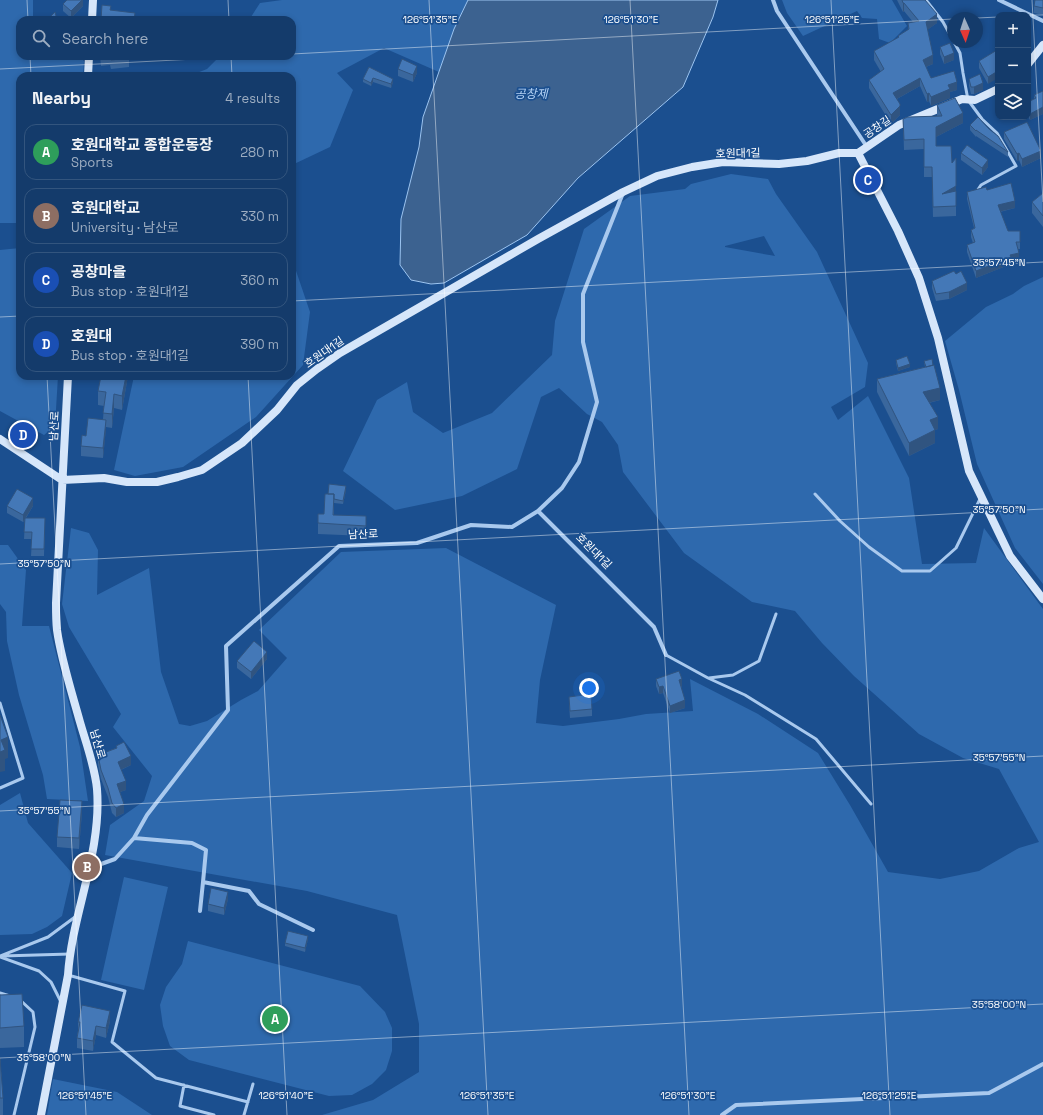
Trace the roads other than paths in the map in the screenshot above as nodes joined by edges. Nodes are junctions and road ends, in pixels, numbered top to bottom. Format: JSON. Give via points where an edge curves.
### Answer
{"nodes":[{"id":1,"x":93,"y":0,"type":"edge"},
{"id":2,"x":773,"y":0,"type":"edge"},
{"id":3,"x":926,"y":0,"type":"edge"},
{"id":4,"x":999,"y":0,"type":"edge"},
{"id":5,"x":92,"y":16,"type":"edge"},
{"id":6,"x":1043,"y":21,"type":"edge"},
{"id":7,"x":947,"y":29,"type":"edge"},
{"id":8,"x":1043,"y":46,"type":"edge"},
{"id":9,"x":958,"y":48,"type":"edge"},
{"id":10,"x":89,"y":60,"type":"edge"},
{"id":11,"x":1031,"y":60,"type":"edge"},
{"id":12,"x":88,"y":72,"type":"edge"},
{"id":13,"x":995,"y":90,"type":"edge"},
{"id":14,"x":968,"y":100,"type":"junction"},
{"id":15,"x":867,"y":147,"type":"junction"},
{"id":16,"x":858,"y":153,"type":"junction"},
{"id":17,"x":623,"y":192,"type":"junction"},
{"id":18,"x":975,"y":194,"type":"edge"},
{"id":19,"x":68,"y":380,"type":"edge"},
{"id":20,"x":0,"y":439,"type":"edge"},
{"id":21,"x":62,"y":480,"type":"junction"},
{"id":22,"x":814,"y":494,"type":"dead end"},
{"id":23,"x":981,"y":498,"type":"junction"},
{"id":24,"x":538,"y":511,"type":"junction"},
{"id":25,"x":1043,"y":599,"type":"edge"},
{"id":26,"x":776,"y":614,"type":"dead end"},
{"id":27,"x":666,"y":654,"type":"joint"},
{"id":28,"x":708,"y":678,"type":"junction"},
{"id":29,"x":0,"y":703,"type":"edge"},
{"id":30,"x":0,"y":788,"type":"edge"},
{"id":31,"x":871,"y":804,"type":"dead end"},
{"id":32,"x":134,"y":838,"type":"junction"},
{"id":33,"x":90,"y":868,"type":"junction"},
{"id":34,"x":203,"y":882,"type":"junction"},
{"id":35,"x":200,"y":911,"type":"dead end"},
{"id":36,"x":79,"y":914,"type":"junction"},
{"id":37,"x":313,"y":930,"type":"dead end"},
{"id":38,"x":70,"y":954,"type":"junction"},
{"id":39,"x":0,"y":956,"type":"edge"},
{"id":40,"x":68,"y":975,"type":"junction"},
{"id":41,"x":0,"y":993,"type":"edge"},
{"id":42,"x":62,"y":1006,"type":"junction"},
{"id":43,"x":1043,"y":1064,"type":"edge"},
{"id":44,"x":253,"y":1084,"type":"dead end"},
{"id":45,"x":184,"y":1085,"type":"junction"},
{"id":46,"x":248,"y":1102,"type":"junction"},
{"id":47,"x":14,"y":1115,"type":"edge"},
{"id":48,"x":41,"y":1115,"type":"edge"},
{"id":49,"x":214,"y":1115,"type":"edge"},
{"id":50,"x":244,"y":1115,"type":"edge"},
{"id":51,"x":722,"y":1115,"type":"edge"}],
"edges":[{"from":1,"to":5,"type":"street"},
{"from":2,"to":15,"type":"street","via":[[777,11]]},
{"from":3,"to":7,"type":"lane"},
{"from":4,"to":6,"type":"street"},
{"from":8,"to":11,"type":"street"},
{"from":9,"to":14,"type":"lane"},
{"from":10,"to":12,"type":"street"},
{"from":13,"to":14,"type":"street","name":"공창길","via":[[975,100]]},
{"from":14,"to":15,"type":"street","name":"공창길","via":[[962,99],[899,125]]},
{"from":14,"to":18,"type":"lane","via":[[982,119],[997,133],[1016,166],[981,185]]},
{"from":15,"to":16,"type":"street","name":"공창길"},
{"from":16,"to":17,"type":"street","name":"호원대1길","via":[[840,153],[807,161],[779,164],[723,162],[692,167],[657,176]]},
{"from":16,"to":23,"type":"street","via":[[898,231],[918,278],[938,338],[969,470]]},
{"from":17,"to":21,"type":"street","name":"호원대1길","via":[[340,352],[297,385],[277,410],[242,443],[202,470],[157,482],[127,482],[104,478]]},
{"from":17,"to":24,"type":"street","via":[[583,294],[584,342],[597,402],[579,462],[562,488]]},
{"from":19,"to":21,"type":"street","name":"남산로"},
{"from":20,"to":21,"type":"street"},
{"from":21,"to":33,"type":"street","name":"남산로","via":[[57,631],[97,789],[96,823]]},
{"from":22,"to":23,"type":"lane","via":[[868,547],[902,571],[930,571],[956,548]]},
{"from":23,"to":25,"type":"street","via":[[1010,556]]},
{"from":24,"to":27,"type":"street","name":"호원대1길","via":[[654,627]]},
{"from":24,"to":32,"type":"street","name":"남산로","via":[[512,527],[471,526],[417,543],[339,546],[226,646],[228,710],[146,815]]},
{"from":26,"to":28,"type":"lane","via":[[759,661],[733,675]]},
{"from":27,"to":28,"type":"lane"},
{"from":28,"to":31,"type":"lane","via":[[745,695],[816,739]]},
{"from":29,"to":30,"type":"lane","via":[[23,778]]},
{"from":32,"to":33,"type":"street","via":[[115,859]]},
{"from":32,"to":34,"type":"street","via":[[192,844],[206,850]]},
{"from":33,"to":36,"type":"street","name":"남산로"},
{"from":34,"to":35,"type":"street"},
{"from":34,"to":37,"type":"street","via":[[248,891],[260,904]]},
{"from":36,"to":38,"type":"street","name":"남산로"},
{"from":36,"to":39,"type":"lane","via":[[48,937]]},
{"from":38,"to":39,"type":"lane"},
{"from":38,"to":40,"type":"street","name":"남산로"},
{"from":39,"to":42,"type":"lane","via":[[39,971],[51,982]]},
{"from":40,"to":42,"type":"street","name":"남산로"},
{"from":40,"to":45,"type":"lane","via":[[125,991],[112,1042],[156,1078]]},
{"from":41,"to":47,"type":"lane","via":[[22,1000],[33,1012],[35,1027]]},
{"from":42,"to":48,"type":"street","name":"남산로"},
{"from":43,"to":51,"type":"street","via":[[989,1093],[736,1105]]},
{"from":44,"to":46,"type":"lane"},
{"from":45,"to":46,"type":"lane"},
{"from":45,"to":49,"type":"lane","via":[[180,1106]]},
{"from":46,"to":50,"type":"lane"}]}
